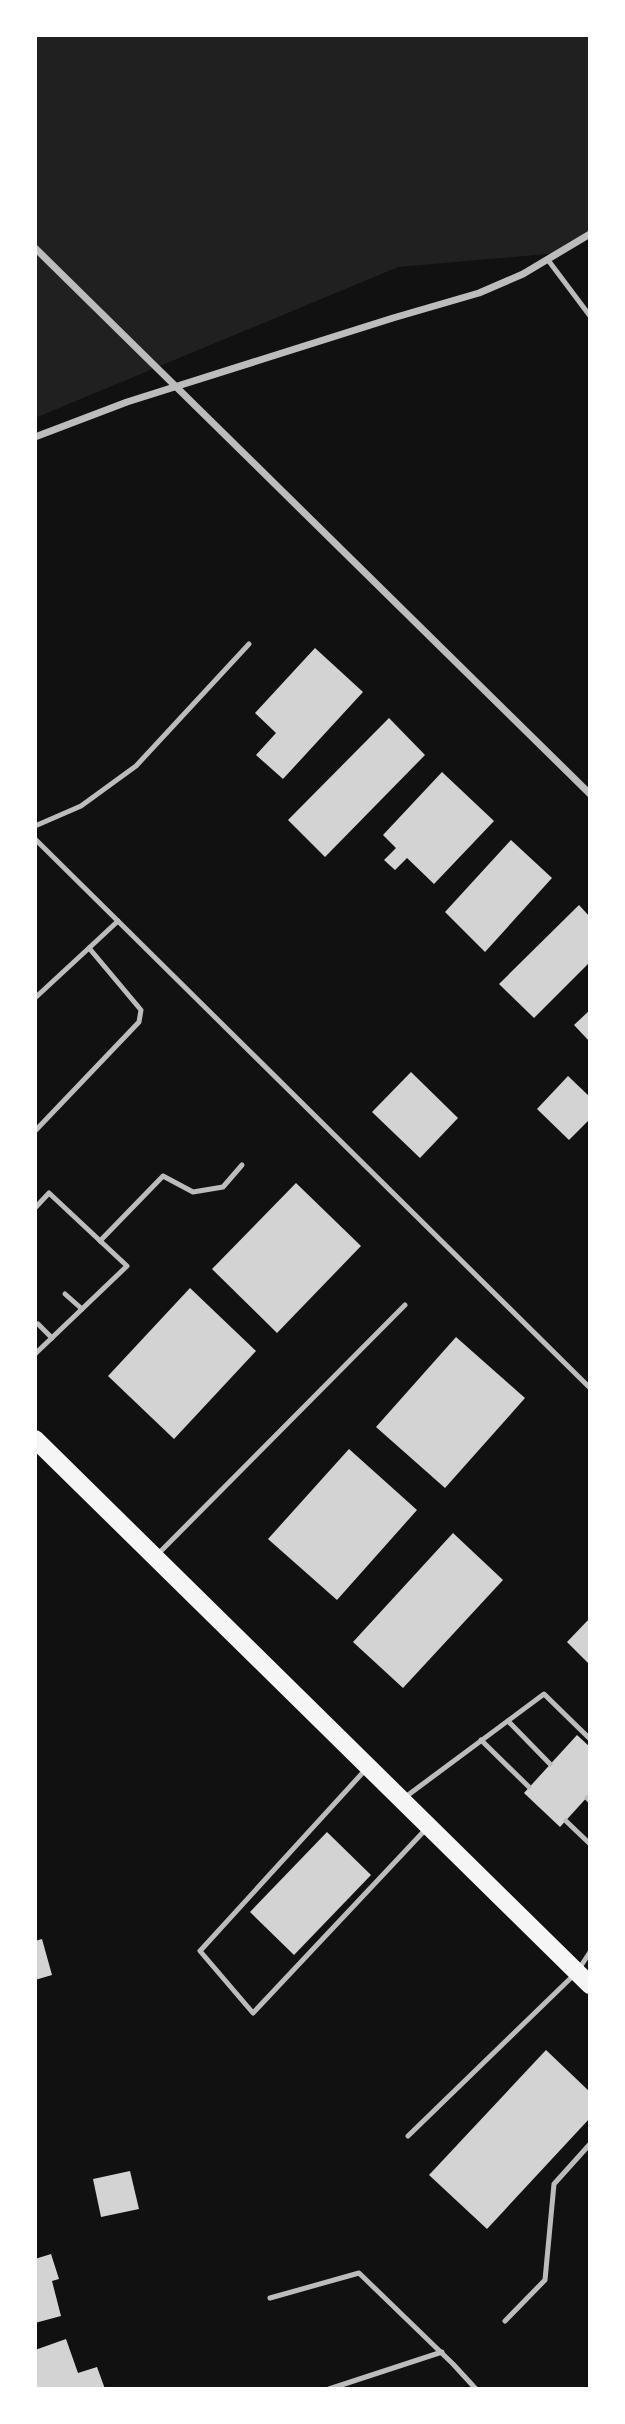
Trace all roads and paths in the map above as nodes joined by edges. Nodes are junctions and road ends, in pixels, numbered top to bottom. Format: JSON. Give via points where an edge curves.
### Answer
{"nodes":[{"id":1,"x":590,"y":233,"type":"edge"},
{"id":2,"x":35,"y":248,"type":"edge"},
{"id":3,"x":548,"y":260,"type":"junction"},
{"id":4,"x":590,"y":316,"type":"edge"},
{"id":5,"x":176,"y":387,"type":"junction"},
{"id":6,"x":35,"y":437,"type":"edge"},
{"id":7,"x":249,"y":644,"type":"dead end"},
{"id":8,"x":590,"y":794,"type":"edge"},
{"id":9,"x":35,"y":826,"type":"edge"},
{"id":10,"x":35,"y":839,"type":"edge"},
{"id":11,"x":118,"y":921,"type":"junction"},
{"id":12,"x":89,"y":948,"type":"junction"},
{"id":13,"x":35,"y":998,"type":"edge"},
{"id":14,"x":35,"y":1131,"type":"edge"},
{"id":15,"x":242,"y":1165,"type":"dead end"},
{"id":16,"x":35,"y":1208,"type":"edge"},
{"id":17,"x":100,"y":1241,"type":"junction"},
{"id":18,"x":65,"y":1294,"type":"dead end"},
{"id":19,"x":405,"y":1305,"type":"dead end"},
{"id":20,"x":82,"y":1309,"type":"junction"},
{"id":21,"x":38,"y":1324,"type":"dead end"},
{"id":22,"x":52,"y":1338,"type":"junction"},
{"id":23,"x":35,"y":1354,"type":"edge"},
{"id":24,"x":590,"y":1388,"type":"edge"},
{"id":25,"x":35,"y":1439,"type":"edge"},
{"id":26,"x":155,"y":1557,"type":"junction"},
{"id":27,"x":508,"y":1721,"type":"junction"},
{"id":28,"x":590,"y":1739,"type":"edge"},
{"id":29,"x":481,"y":1740,"type":"junction"},
{"id":30,"x":551,"y":1764,"type":"dead end"},
{"id":31,"x":369,"y":1767,"type":"junction"},
{"id":32,"x":529,"y":1787,"type":"dead end"},
{"id":33,"x":402,"y":1800,"type":"junction"},
{"id":34,"x":566,"y":1821,"type":"dead end"},
{"id":35,"x":429,"y":1827,"type":"junction"},
{"id":36,"x":590,"y":1844,"type":"edge"},
{"id":37,"x":590,"y":1952,"type":"edge"},
{"id":38,"x":584,"y":1978,"type":"edge"},
{"id":39,"x":408,"y":2136,"type":"dead end"},
{"id":40,"x":590,"y":2144,"type":"edge"},
{"id":41,"x":270,"y":2298,"type":"dead end"},
{"id":42,"x":505,"y":2321,"type":"dead end"},
{"id":43,"x":442,"y":2352,"type":"junction"},
{"id":44,"x":329,"y":2389,"type":"edge"},
{"id":45,"x":476,"y":2389,"type":"edge"}],
"edges":[{"from":1,"to":3,"type":"street"},
{"from":2,"to":5,"type":"street"},
{"from":3,"to":4,"type":"lane"},
{"from":3,"to":5,"type":"street","via":[[479,293]]},
{"from":5,"to":6,"type":"street"},
{"from":5,"to":8,"type":"street"},
{"from":7,"to":9,"type":"lane","via":[[135,766],[81,806]]},
{"from":10,"to":11,"type":"lane"},
{"from":11,"to":12,"type":"lane"},
{"from":11,"to":24,"type":"lane"},
{"from":12,"to":13,"type":"lane"},
{"from":12,"to":14,"type":"lane","via":[[141,1010],[138,1022]]},
{"from":15,"to":17,"type":"lane","via":[[223,1187],[194,1192],[163,1176]]},
{"from":16,"to":17,"type":"lane","via":[[49,1193]]},
{"from":17,"to":20,"type":"lane","via":[[127,1266]]},
{"from":18,"to":20,"type":"lane"},
{"from":19,"to":26,"type":"lane"},
{"from":20,"to":22,"type":"lane"},
{"from":21,"to":22,"type":"lane"},
{"from":22,"to":23,"type":"lane"},
{"from":25,"to":26,"type":"main road"},
{"from":26,"to":31,"type":"main road"},
{"from":27,"to":28,"type":"lane","via":[[544,1694]]},
{"from":27,"to":29,"type":"lane"},
{"from":27,"to":30,"type":"lane"},
{"from":29,"to":32,"type":"lane"},
{"from":29,"to":33,"type":"lane"},
{"from":31,"to":33,"type":"main road"},
{"from":31,"to":35,"type":"lane","via":[[200,1951],[253,2013]]},
{"from":33,"to":35,"type":"main road"},
{"from":34,"to":36,"type":"lane"},
{"from":35,"to":38,"type":"main road"},
{"from":37,"to":38,"type":"lane"},
{"from":38,"to":39,"type":"lane"},
{"from":40,"to":42,"type":"lane","via":[[554,2185],[545,2280]]},
{"from":41,"to":43,"type":"lane","via":[[359,2273]]},
{"from":43,"to":44,"type":"lane"},
{"from":43,"to":45,"type":"lane"}]}
